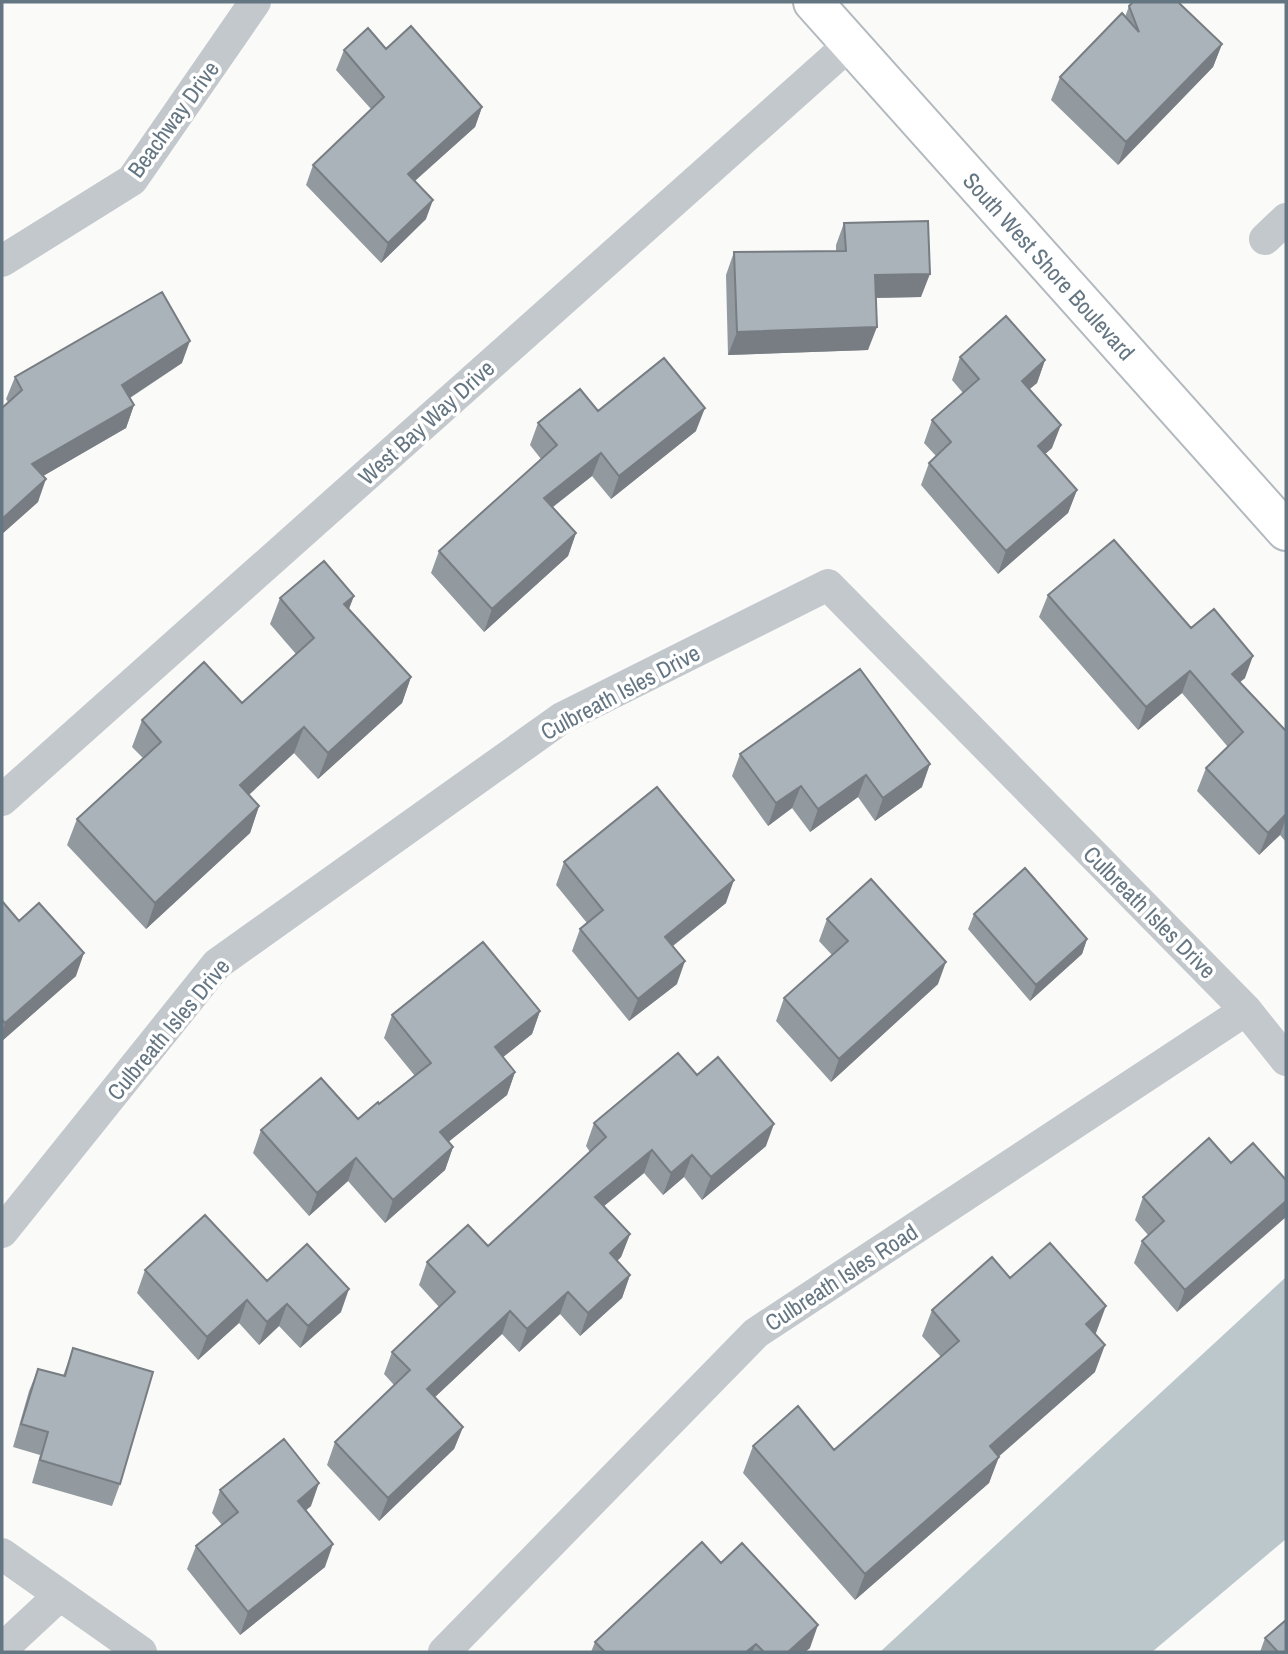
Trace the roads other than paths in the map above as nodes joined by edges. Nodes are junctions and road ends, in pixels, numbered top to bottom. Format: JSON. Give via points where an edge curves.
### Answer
{"nodes":[{"id":1,"x":256,"y":2,"type":"edge"},
{"id":2,"x":813,"y":2,"type":"edge"},
{"id":3,"x":850,"y":44,"type":"junction"},
{"id":4,"x":2,"y":261,"type":"edge"},
{"id":5,"x":1286,"y":531,"type":"edge"},
{"id":6,"x":2,"y":800,"type":"edge"},
{"id":7,"x":1246,"y":1010,"type":"junction"},
{"id":8,"x":1286,"y":1060,"type":"edge"},
{"id":9,"x":2,"y":1232,"type":"edge"},
{"id":10,"x":2,"y":1554,"type":"edge"},
{"id":11,"x":60,"y":1595,"type":"junction"},
{"id":12,"x":2,"y":1649,"type":"edge"},
{"id":13,"x":141,"y":1652,"type":"edge"},
{"id":14,"x":444,"y":1652,"type":"edge"}],
"edges":[{"from":1,"to":4,"type":"street","name":"Beachway Drive","via":[[132,180]]},
{"from":2,"to":3,"type":"street","name":"South West Shore Boulevard"},
{"from":3,"to":5,"type":"street","name":"South West Shore Boulevard"},
{"from":3,"to":6,"type":"street","name":"West Bay Way Drive"},
{"from":7,"to":8,"type":"street"},
{"from":7,"to":9,"type":"street","name":"Culbreath Isles Drive","via":[[828,585],[562,718],[217,964]]},
{"from":7,"to":14,"type":"street","name":"Culbreath Isles Road","via":[[756,1333]]},
{"from":10,"to":11,"type":"street"},
{"from":11,"to":12,"type":"street"},
{"from":11,"to":13,"type":"street"}]}
